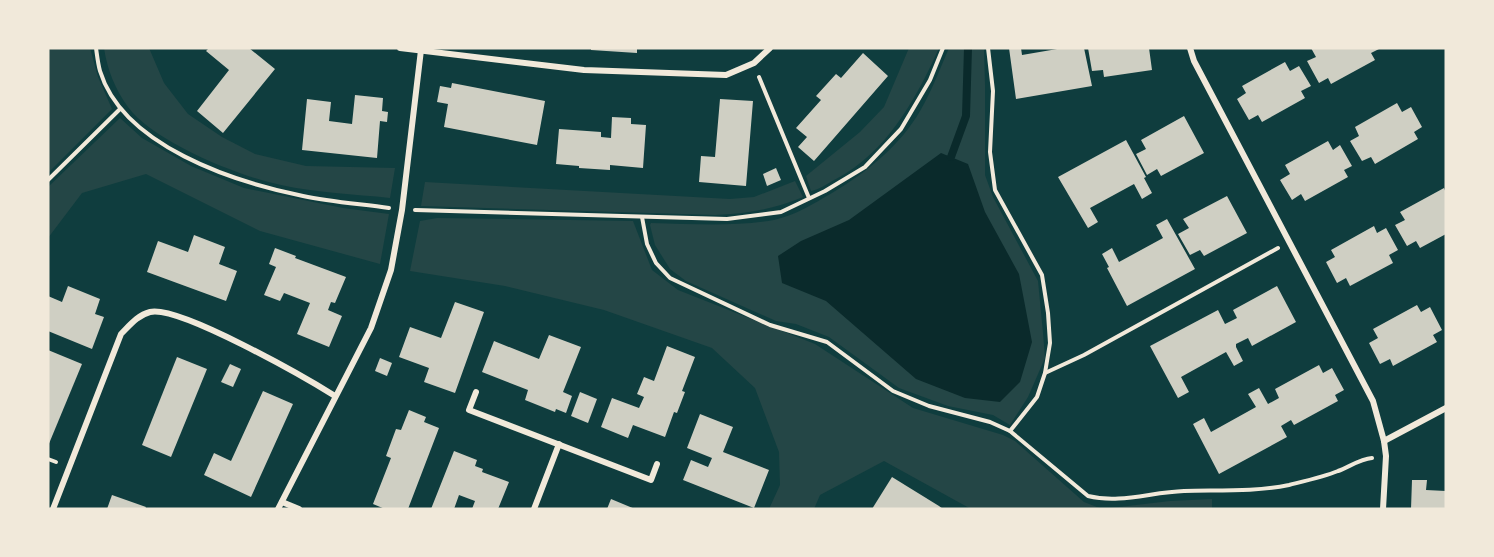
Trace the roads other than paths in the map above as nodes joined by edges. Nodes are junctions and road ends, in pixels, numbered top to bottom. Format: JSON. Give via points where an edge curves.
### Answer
{"nodes":[{"id":1,"x":400,"y":48,"type":"edge"},
{"id":2,"x":770,"y":48,"type":"edge"},
{"id":3,"x":1190,"y":48,"type":"edge"},
{"id":4,"x":421,"y":50,"type":"junction"},
{"id":5,"x":476,"y":392,"type":"dead end"},
{"id":6,"x":335,"y":396,"type":"junction"},
{"id":7,"x":1446,"y":408,"type":"edge"},
{"id":8,"x":1384,"y":441,"type":"junction"},
{"id":9,"x":559,"y":444,"type":"junction"},
{"id":10,"x":657,"y":464,"type":"dead end"},
{"id":11,"x":282,"y":502,"type":"junction"},
{"id":12,"x":53,"y":509,"type":"edge"},
{"id":13,"x":278,"y":509,"type":"edge"},
{"id":14,"x":299,"y":509,"type":"edge"},
{"id":15,"x":534,"y":509,"type":"edge"},
{"id":16,"x":1383,"y":509,"type":"edge"}],
"edges":[{"from":1,"to":4,"type":"street"},
{"from":2,"to":4,"type":"street","via":[[754,63],[726,75],[584,70]]},
{"from":3,"to":8,"type":"street","via":[[1373,401]]},
{"from":4,"to":6,"type":"street","via":[[391,270],[371,328]]},
{"from":5,"to":9,"type":"street","via":[[469,410]]},
{"from":6,"to":11,"type":"street"},
{"from":6,"to":12,"type":"street","via":[[278,362],[172,314],[152,312],[134,320],[121,334]]},
{"from":7,"to":8,"type":"street"},
{"from":8,"to":16,"type":"street"},
{"from":9,"to":10,"type":"street","via":[[651,480]]},
{"from":9,"to":15,"type":"street"},
{"from":11,"to":13,"type":"street"},
{"from":11,"to":14,"type":"street"}]}
